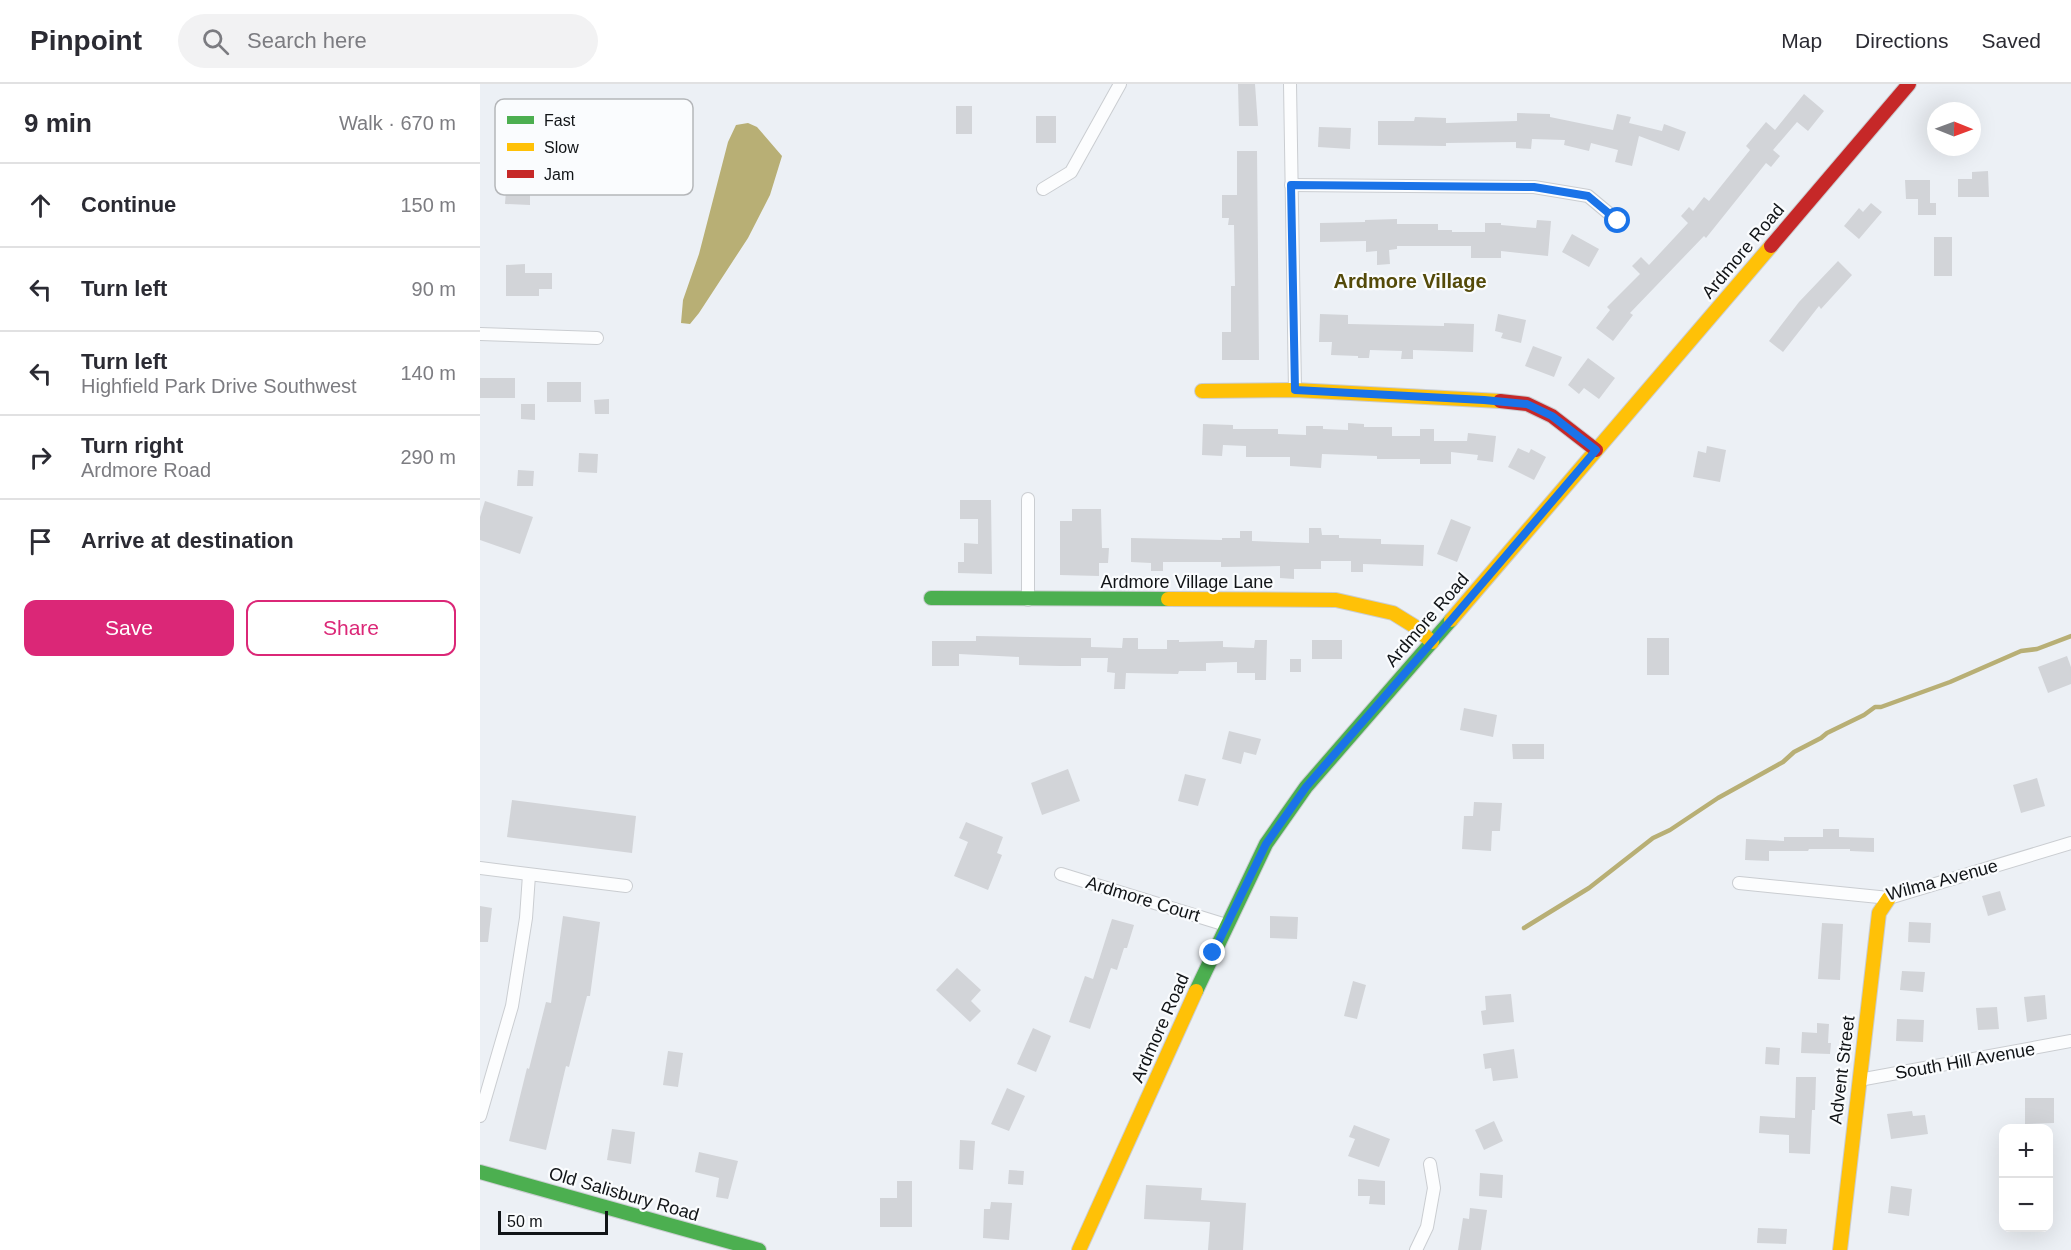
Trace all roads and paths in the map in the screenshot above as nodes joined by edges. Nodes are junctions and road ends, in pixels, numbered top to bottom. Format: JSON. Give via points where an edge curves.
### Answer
{"nodes":[{"id":1,"x":1120,"y":84,"type":"edge"},
{"id":2,"x":1290,"y":84,"type":"edge"},
{"id":3,"x":1909,"y":84,"type":"edge"},
{"id":4,"x":1291,"y":185,"type":"junction"},
{"id":5,"x":1043,"y":189,"type":"dead end"},
{"id":6,"x":1618,"y":221,"type":"dead end"},
{"id":7,"x":480,"y":334,"type":"edge"},
{"id":8,"x":597,"y":338,"type":"dead end"},
{"id":9,"x":1295,"y":390,"type":"junction"},
{"id":10,"x":1202,"y":391,"type":"dead end"},
{"id":11,"x":1596,"y":450,"type":"junction"},
{"id":12,"x":1028,"y":499,"type":"dead end"},
{"id":13,"x":931,"y":598,"type":"dead end"},
{"id":14,"x":1028,"y":600,"type":"junction"},
{"id":15,"x":1432,"y":642,"type":"junction"},
{"id":16,"x":2071,"y":843,"type":"edge"},
{"id":17,"x":480,"y":868,"type":"edge"},
{"id":18,"x":1061,"y":874,"type":"dead end"},
{"id":19,"x":530,"y":875,"type":"junction"},
{"id":20,"x":1739,"y":883,"type":"dead end"},
{"id":21,"x":626,"y":886,"type":"dead end"},
{"id":22,"x":1889,"y":898,"type":"junction"},
{"id":23,"x":1226,"y":925,"type":"junction"},
{"id":24,"x":2071,"y":1041,"type":"edge"},
{"id":25,"x":1858,"y":1080,"type":"junction"},
{"id":26,"x":480,"y":1116,"type":"edge"},
{"id":27,"x":1430,"y":1164,"type":"dead end"},
{"id":28,"x":480,"y":1172,"type":"edge"},
{"id":29,"x":759,"y":1250,"type":"edge"},
{"id":30,"x":1079,"y":1250,"type":"edge"},
{"id":31,"x":1416,"y":1250,"type":"edge"},
{"id":32,"x":1840,"y":1250,"type":"edge"}],
"edges":[{"from":1,"to":5,"type":"street","via":[[1071,172]]},
{"from":2,"to":4,"type":"street"},
{"from":3,"to":11,"type":"street","name":"Ardmore Road"},
{"from":4,"to":6,"type":"street","via":[[1534,187],[1588,196]]},
{"from":4,"to":9,"type":"street"},
{"from":7,"to":8,"type":"street"},
{"from":9,"to":10,"type":"street"},
{"from":9,"to":11,"type":"street","via":[[1527,404],[1552,416]]},
{"from":11,"to":15,"type":"street","name":"Ardmore Road"},
{"from":12,"to":14,"type":"street"},
{"from":13,"to":14,"type":"street","name":"Ardmore Village Lane"},
{"from":14,"to":15,"type":"street","name":"Ardmore Village Lane","via":[[1336,600],[1393,613]]},
{"from":15,"to":23,"type":"street","name":"Ardmore Road","via":[[1306,787],[1266,844]]},
{"from":16,"to":22,"type":"street","name":"Wilma Avenue"},
{"from":17,"to":19,"type":"street"},
{"from":18,"to":23,"type":"street","name":"Ardmore Court"},
{"from":19,"to":21,"type":"street"},
{"from":19,"to":26,"type":"street","via":[[512,1006]]},
{"from":20,"to":22,"type":"street","name":"Wilma Avenue"},
{"from":22,"to":25,"type":"street","name":"Advent Street","via":[[1879,913]]},
{"from":23,"to":30,"type":"street","name":"Ardmore Road"},
{"from":24,"to":25,"type":"street","name":"South Hill Avenue"},
{"from":25,"to":32,"type":"street","name":"Advent Street"},
{"from":27,"to":31,"type":"street","via":[[1434,1188],[1427,1227]]},
{"from":28,"to":29,"type":"street","name":"Old Salisbury Road"}]}
